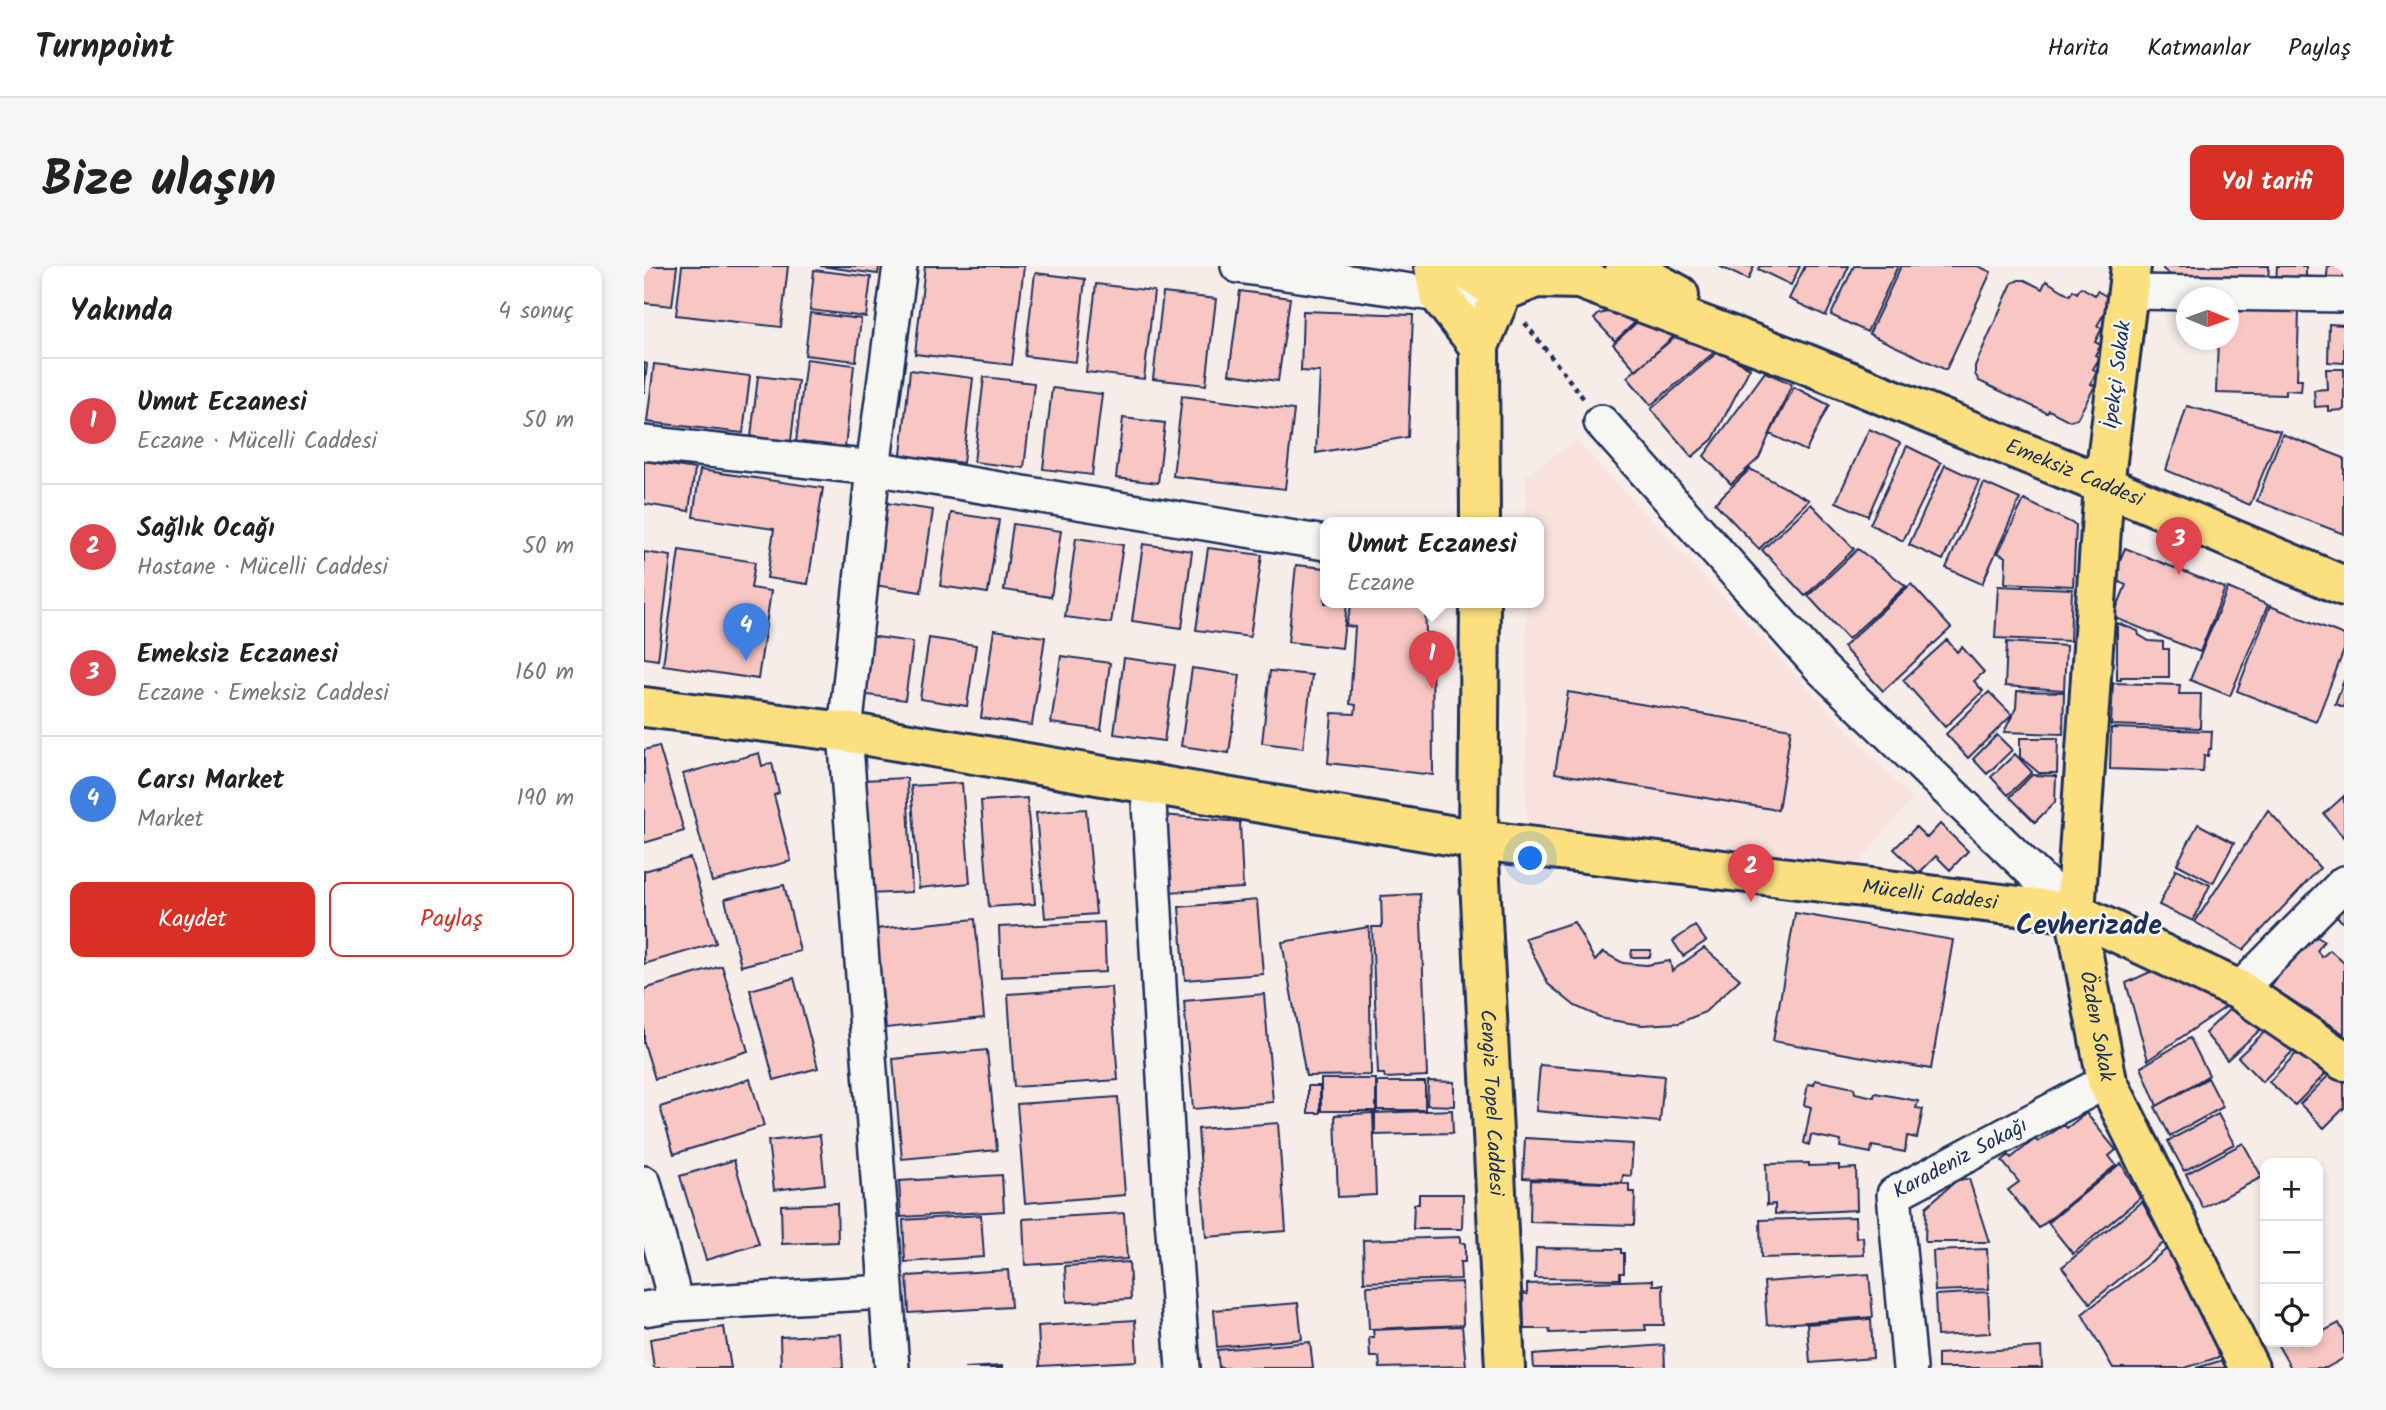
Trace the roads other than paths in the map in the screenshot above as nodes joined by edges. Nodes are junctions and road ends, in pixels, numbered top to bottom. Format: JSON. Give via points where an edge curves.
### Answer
{"nodes":[{"id":1,"x":900,"y":266,"type":"edge"},
{"id":2,"x":1238,"y":266,"type":"edge"},
{"id":3,"x":1625,"y":266,"type":"edge"},
{"id":4,"x":1444,"y":276,"type":"edge"},
{"id":5,"x":1502,"y":279,"type":"edge"},
{"id":6,"x":2129,"y":279,"type":"edge"},
{"id":7,"x":2344,"y":295,"type":"edge"},
{"id":8,"x":1479,"y":346,"type":"junction"},
{"id":9,"x":1804,"y":363,"type":"junction"},
{"id":10,"x":1601,"y":422,"type":"road end"},
{"id":11,"x":644,"y":443,"type":"edge"},
{"id":12,"x":873,"y":468,"type":"junction"},
{"id":13,"x":2104,"y":485,"type":"junction"},
{"id":14,"x":1480,"y":517,"type":"edge"},
{"id":15,"x":1320,"y":542,"type":"edge"},
{"id":16,"x":2344,"y":586,"type":"edge"},
{"id":17,"x":1480,"y":608,"type":"edge"},
{"id":18,"x":644,"y":707,"type":"edge"},
{"id":19,"x":845,"y":732,"type":"junction"},
{"id":20,"x":1148,"y":784,"type":"junction"},
{"id":21,"x":1478,"y":839,"type":"junction"},
{"id":22,"x":2344,"y":883,"type":"edge"},
{"id":23,"x":2076,"y":913,"type":"junction"},
{"id":24,"x":2239,"y":990,"type":"junction"},
{"id":25,"x":2344,"y":1061,"type":"edge"},
{"id":26,"x":2107,"y":1081,"type":"junction"},
{"id":27,"x":644,"y":1183,"type":"edge"},
{"id":28,"x":885,"y":1292,"type":"junction"},
{"id":29,"x":676,"y":1304,"type":"junction"},
{"id":30,"x":644,"y":1309,"type":"edge"},
{"id":31,"x":892,"y":1368,"type":"edge"},
{"id":32,"x":1183,"y":1368,"type":"edge"},
{"id":33,"x":1505,"y":1368,"type":"edge"},
{"id":34,"x":1910,"y":1368,"type":"edge"},
{"id":35,"x":2249,"y":1368,"type":"edge"}],
"edges":[{"from":1,"to":12,"type":"street"},
{"from":2,"to":4,"type":"street"},
{"from":3,"to":9,"type":"main road"},
{"from":4,"to":5,"type":"main road"},
{"from":4,"to":8,"type":"main road"},
{"from":5,"to":8,"type":"main road"},
{"from":5,"to":9,"type":"main road","via":[[1579,279]]},
{"from":6,"to":7,"type":"street"},
{"from":6,"to":13,"type":"main road","name":"İpekçi Sokak"},
{"from":8,"to":14,"type":"main road"},
{"from":9,"to":13,"type":"main road","name":"Emeksiz Caddesi"},
{"from":10,"to":23,"type":"street","via":[[1822,669]]},
{"from":11,"to":12,"type":"street"},
{"from":12,"to":15,"type":"street"},
{"from":12,"to":19,"type":"street"},
{"from":13,"to":16,"type":"main road","name":"Emeksiz Caddesi"},
{"from":13,"to":23,"type":"main road","name":"Özden Sokak"},
{"from":17,"to":21,"type":"main road","name":"Cengiz Topel Caddesi"},
{"from":18,"to":19,"type":"main road","name":"Mücelli Caddesi"},
{"from":19,"to":20,"type":"main road","name":"Mücelli Caddesi"},
{"from":19,"to":28,"type":"street"},
{"from":20,"to":21,"type":"main road","name":"Mücelli Caddesi"},
{"from":20,"to":32,"type":"street"},
{"from":21,"to":23,"type":"main road","name":"Mücelli Caddesi"},
{"from":21,"to":33,"type":"main road","name":"Cengiz Topel Caddesi"},
{"from":22,"to":24,"type":"street"},
{"from":23,"to":24,"type":"main road","name":"Mücelli Caddesi"},
{"from":23,"to":26,"type":"main road","name":"Özden Sokak"},
{"from":24,"to":25,"type":"main road","name":"Mücelli Caddesi"},
{"from":26,"to":34,"type":"street","name":"Karadeniz Sokağı","via":[[1894,1194]]},
{"from":26,"to":35,"type":"main road","name":"Özden Sokak"},
{"from":27,"to":29,"type":"street"},
{"from":28,"to":29,"type":"street"},
{"from":28,"to":31,"type":"street"},
{"from":29,"to":30,"type":"street"}]}
